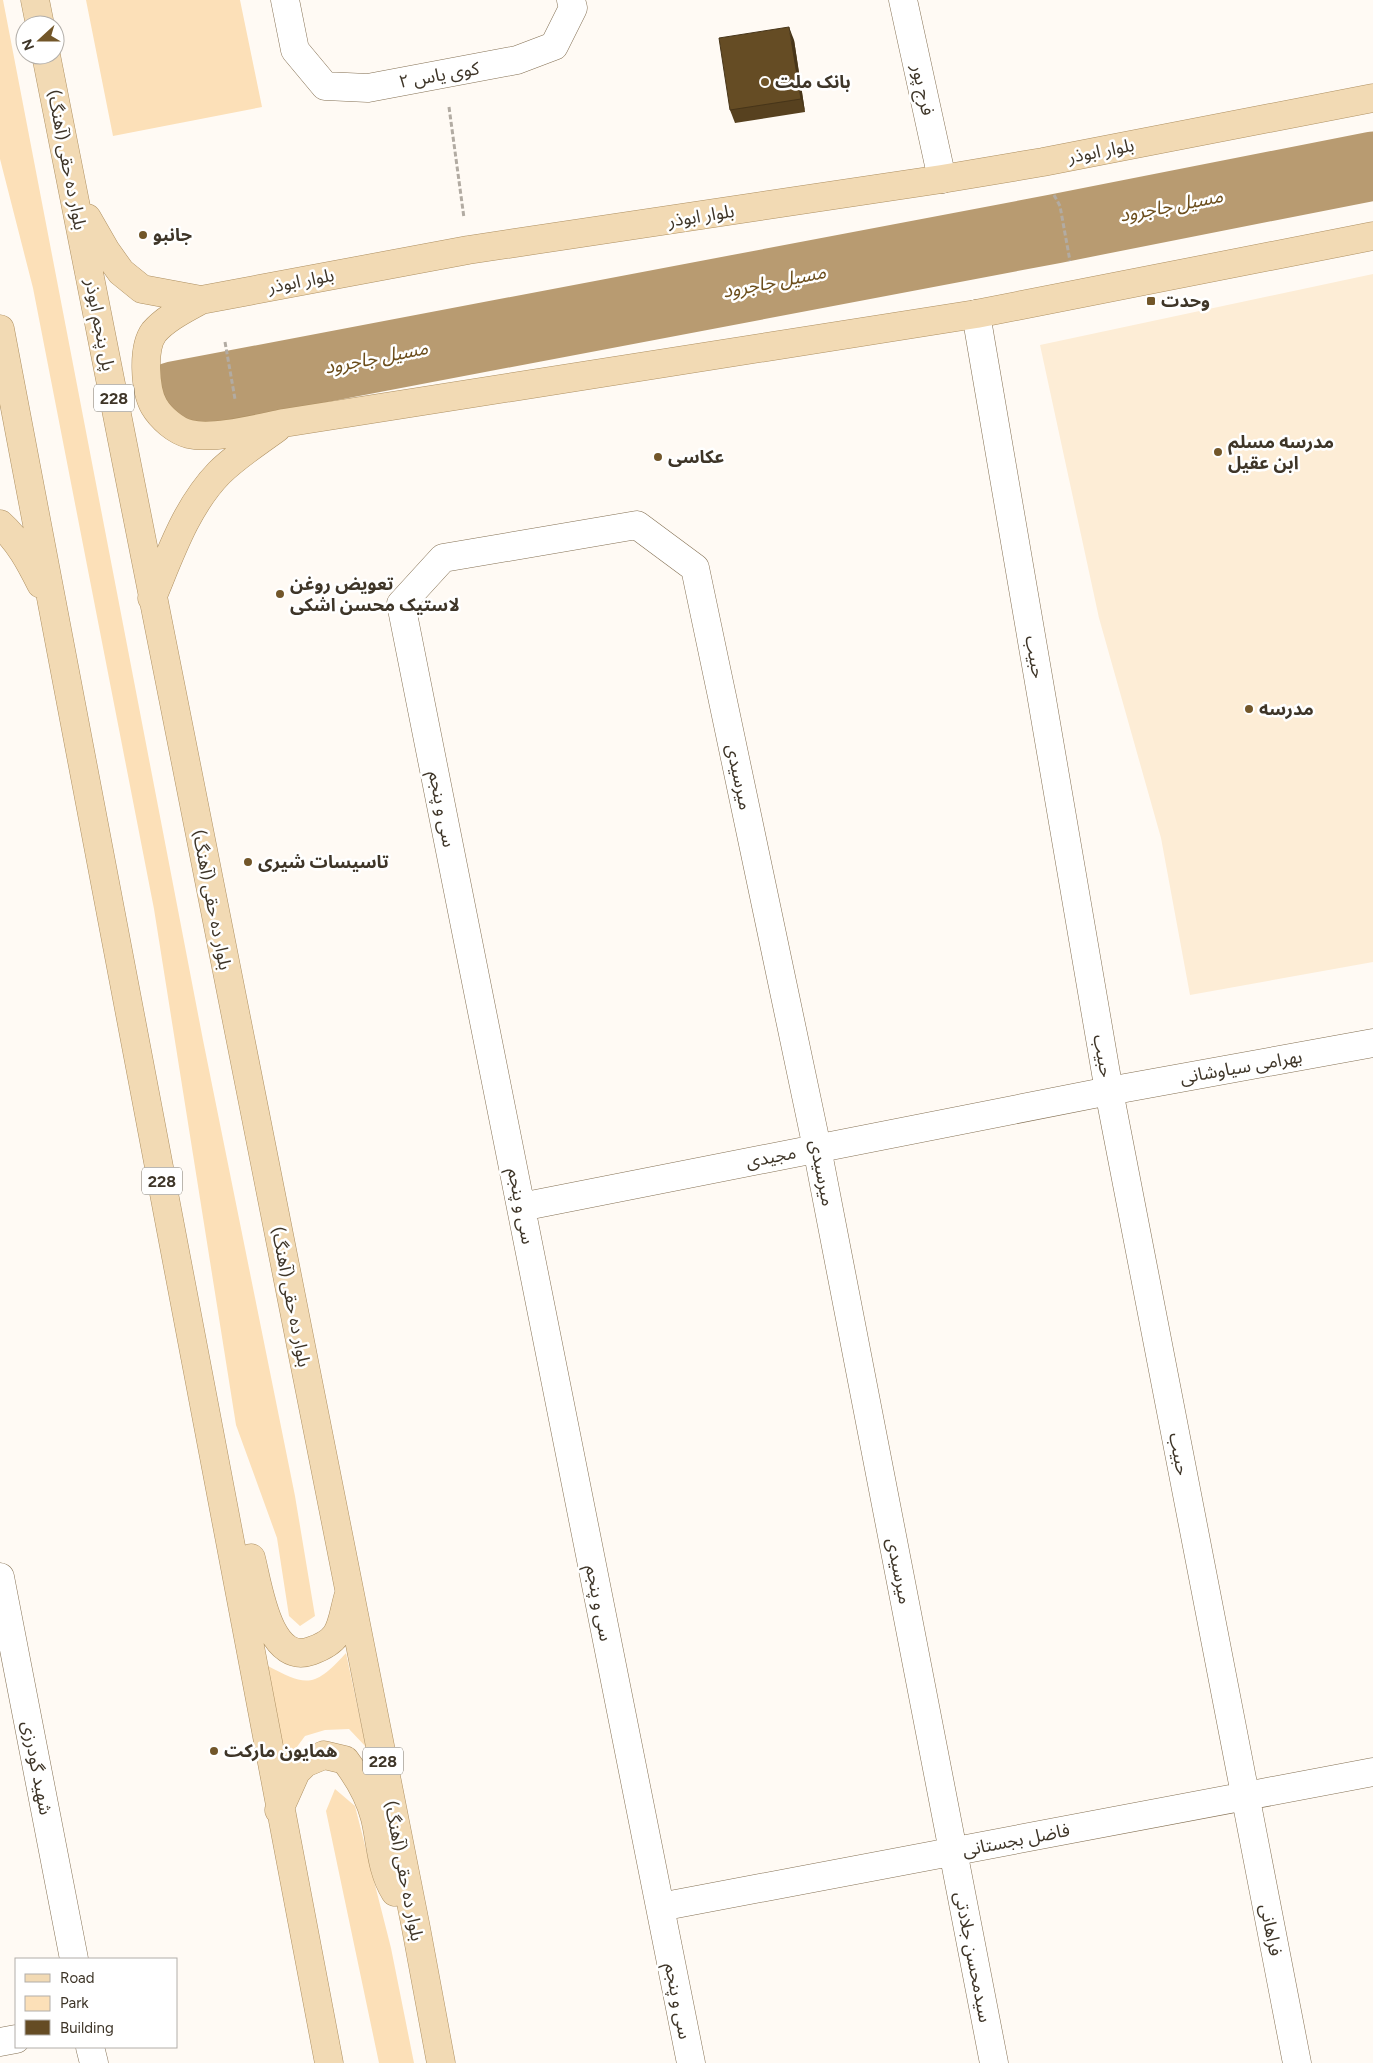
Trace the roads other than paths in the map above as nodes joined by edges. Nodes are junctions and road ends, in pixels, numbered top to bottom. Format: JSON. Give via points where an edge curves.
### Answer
{"nodes":[{"id":1,"x":35,"y":0,"type":"edge"},
{"id":2,"x":285,"y":0,"type":"edge"},
{"id":3,"x":903,"y":0,"type":"edge"},
{"id":4,"x":572,"y":4,"type":"edge"},
{"id":5,"x":38,"y":15,"type":"edge"},
{"id":6,"x":48,"y":65,"type":"edge"},
{"id":7,"x":1373,"y":98,"type":"edge"},
{"id":8,"x":942,"y":179,"type":"junction"},
{"id":9,"x":75,"y":197,"type":"junction"},
{"id":10,"x":1373,"y":236,"type":"edge"},
{"id":11,"x":88,"y":266,"type":"joint"},
{"id":12,"x":201,"y":300,"type":"junction"},
{"id":13,"x":976,"y":314,"type":"junction"},
{"id":14,"x":0,"y":329,"type":"edge"},
{"id":15,"x":284,"y":423,"type":"junction"},
{"id":16,"x":0,"y":524,"type":"edge"},
{"id":17,"x":637,"y":524,"type":"joint"},
{"id":18,"x":140,"y":531,"type":"joint"},
{"id":19,"x":152,"y":598,"type":"junction"},
{"id":20,"x":54,"y":613,"type":"junction"},
{"id":21,"x":1373,"y":1043,"type":"edge"},
{"id":22,"x":1109,"y":1091,"type":"junction"},
{"id":23,"x":817,"y":1148,"type":"junction"},
{"id":24,"x":521,"y":1207,"type":"junction"},
{"id":25,"x":221,"y":1489,"type":"junction"},
{"id":26,"x":0,"y":1576,"type":"edge"},
{"id":27,"x":349,"y":1594,"type":"junction"},
{"id":28,"x":1373,"y":1772,"type":"edge"},
{"id":29,"x":1245,"y":1796,"type":"junction"},
{"id":30,"x":279,"y":1810,"type":"junction"},
{"id":31,"x":953,"y":1852,"type":"junction"},
{"id":32,"x":660,"y":1907,"type":"junction"},
{"id":33,"x":416,"y":1928,"type":"junction"},
{"id":34,"x":74,"y":1958,"type":"edge"},
{"id":35,"x":15,"y":2039,"type":"edge"},
{"id":36,"x":0,"y":2042,"type":"edge"},
{"id":37,"x":90,"y":2048,"type":"edge"},
{"id":38,"x":94,"y":2063,"type":"edge"},
{"id":39,"x":328,"y":2063,"type":"edge"},
{"id":40,"x":441,"y":2063,"type":"edge"},
{"id":41,"x":691,"y":2063,"type":"edge"},
{"id":42,"x":994,"y":2063,"type":"edge"},
{"id":43,"x":1297,"y":2063,"type":"edge"}],
"edges":[{"from":1,"to":5,"type":"main road"},
{"from":2,"to":4,"type":"street","name":"کوی یاس ۲","via":[[295,50],[325,86],[368,88],[518,60],[554,46]]},
{"from":3,"to":8,"type":"street","name":"فرج پور"},
{"from":6,"to":9,"type":"main road","name":"بلوار ده حقی (آهنگ)","number":"228"},
{"from":7,"to":8,"type":"main road","name":"بلوار ابوذر"},
{"from":8,"to":12,"type":"main road","name":"بلوار ابوذر","via":[[468,250]]},
{"from":9,"to":11,"type":"main road","name":"بلوار ده حقی (آهنگ)","number":"228"},
{"from":9,"to":12,"type":"main road","name":"بلوار ابوذر","via":[[106,251],[121,272],[135,284],[142,289]]},
{"from":10,"to":13,"type":"main road"},
{"from":11,"to":18,"type":"main road","name":"پل پنجم ابوذر","number":"228"},
{"from":12,"to":15,"type":"main road","via":[[172,316],[153,333],[147,350],[146,376],[154,406],[167,422],[189,434],[218,435]]},
{"from":13,"to":15,"type":"main road"},
{"from":13,"to":22,"type":"street","name":"حبیب"},
{"from":14,"to":20,"type":"main road","number":"228"},
{"from":15,"to":19,"type":"main road","via":[[219,473],[201,496],[181,528]]},
{"from":16,"to":20,"type":"main road","via":[[13,536],[32,566]]},
{"from":17,"to":23,"type":"street","name":"میرسیدی","via":[[695,568]]},
{"from":17,"to":24,"type":"street","name":"سی و پنجم","via":[[443,558],[401,604]]},
{"from":18,"to":19,"type":"main road","name":"بلوار ده حقی (آهنگ)","number":"228"},
{"from":19,"to":27,"type":"main road","name":"بلوار ده حقی (آهنگ)","number":"228"},
{"from":20,"to":25,"type":"main road","number":"228"},
{"from":21,"to":22,"type":"street","name":"بهرامی سیاوشانی"},
{"from":22,"to":23,"type":"street","name":"مجیدی"},
{"from":22,"to":29,"type":"street","name":"حبیب"},
{"from":23,"to":24,"type":"street","name":"مجیدی"},
{"from":23,"to":31,"type":"street","name":"میرسیدی"},
{"from":24,"to":32,"type":"street","name":"سی و پنجم"},
{"from":25,"to":27,"type":"main road","via":[[235,1513],[253,1565],[264,1614],[273,1633],[293,1651],[304,1653],[332,1642]]},
{"from":25,"to":30,"type":"main road","number":"228"},
{"from":26,"to":34,"type":"street","name":"شهید گودرزی"},
{"from":27,"to":33,"type":"main road","name":"بلوار ده حقی (آهنگ)","number":"228"},
{"from":28,"to":29,"type":"street","name":"فاضل بجستانی"},
{"from":29,"to":31,"type":"street","name":"فاضل بجستانی"},
{"from":29,"to":43,"type":"street","name":"فراهانی"},
{"from":30,"to":33,"type":"main road","via":[[296,1772],[305,1763],[324,1755],[345,1760],[362,1782],[374,1816],[390,1884]]},
{"from":30,"to":39,"type":"main road","number":"228"},
{"from":31,"to":32,"type":"street","name":"فاضل بجستانی"},
{"from":31,"to":42,"type":"street","name":"سیدمحسن جلادتی"},
{"from":32,"to":41,"type":"street","name":"سی و پنجم"},
{"from":33,"to":40,"type":"main road","name":"بلوار ده حقی (آهنگ)","number":"228"},
{"from":35,"to":36,"type":"street"},
{"from":37,"to":38,"type":"street"}]}
